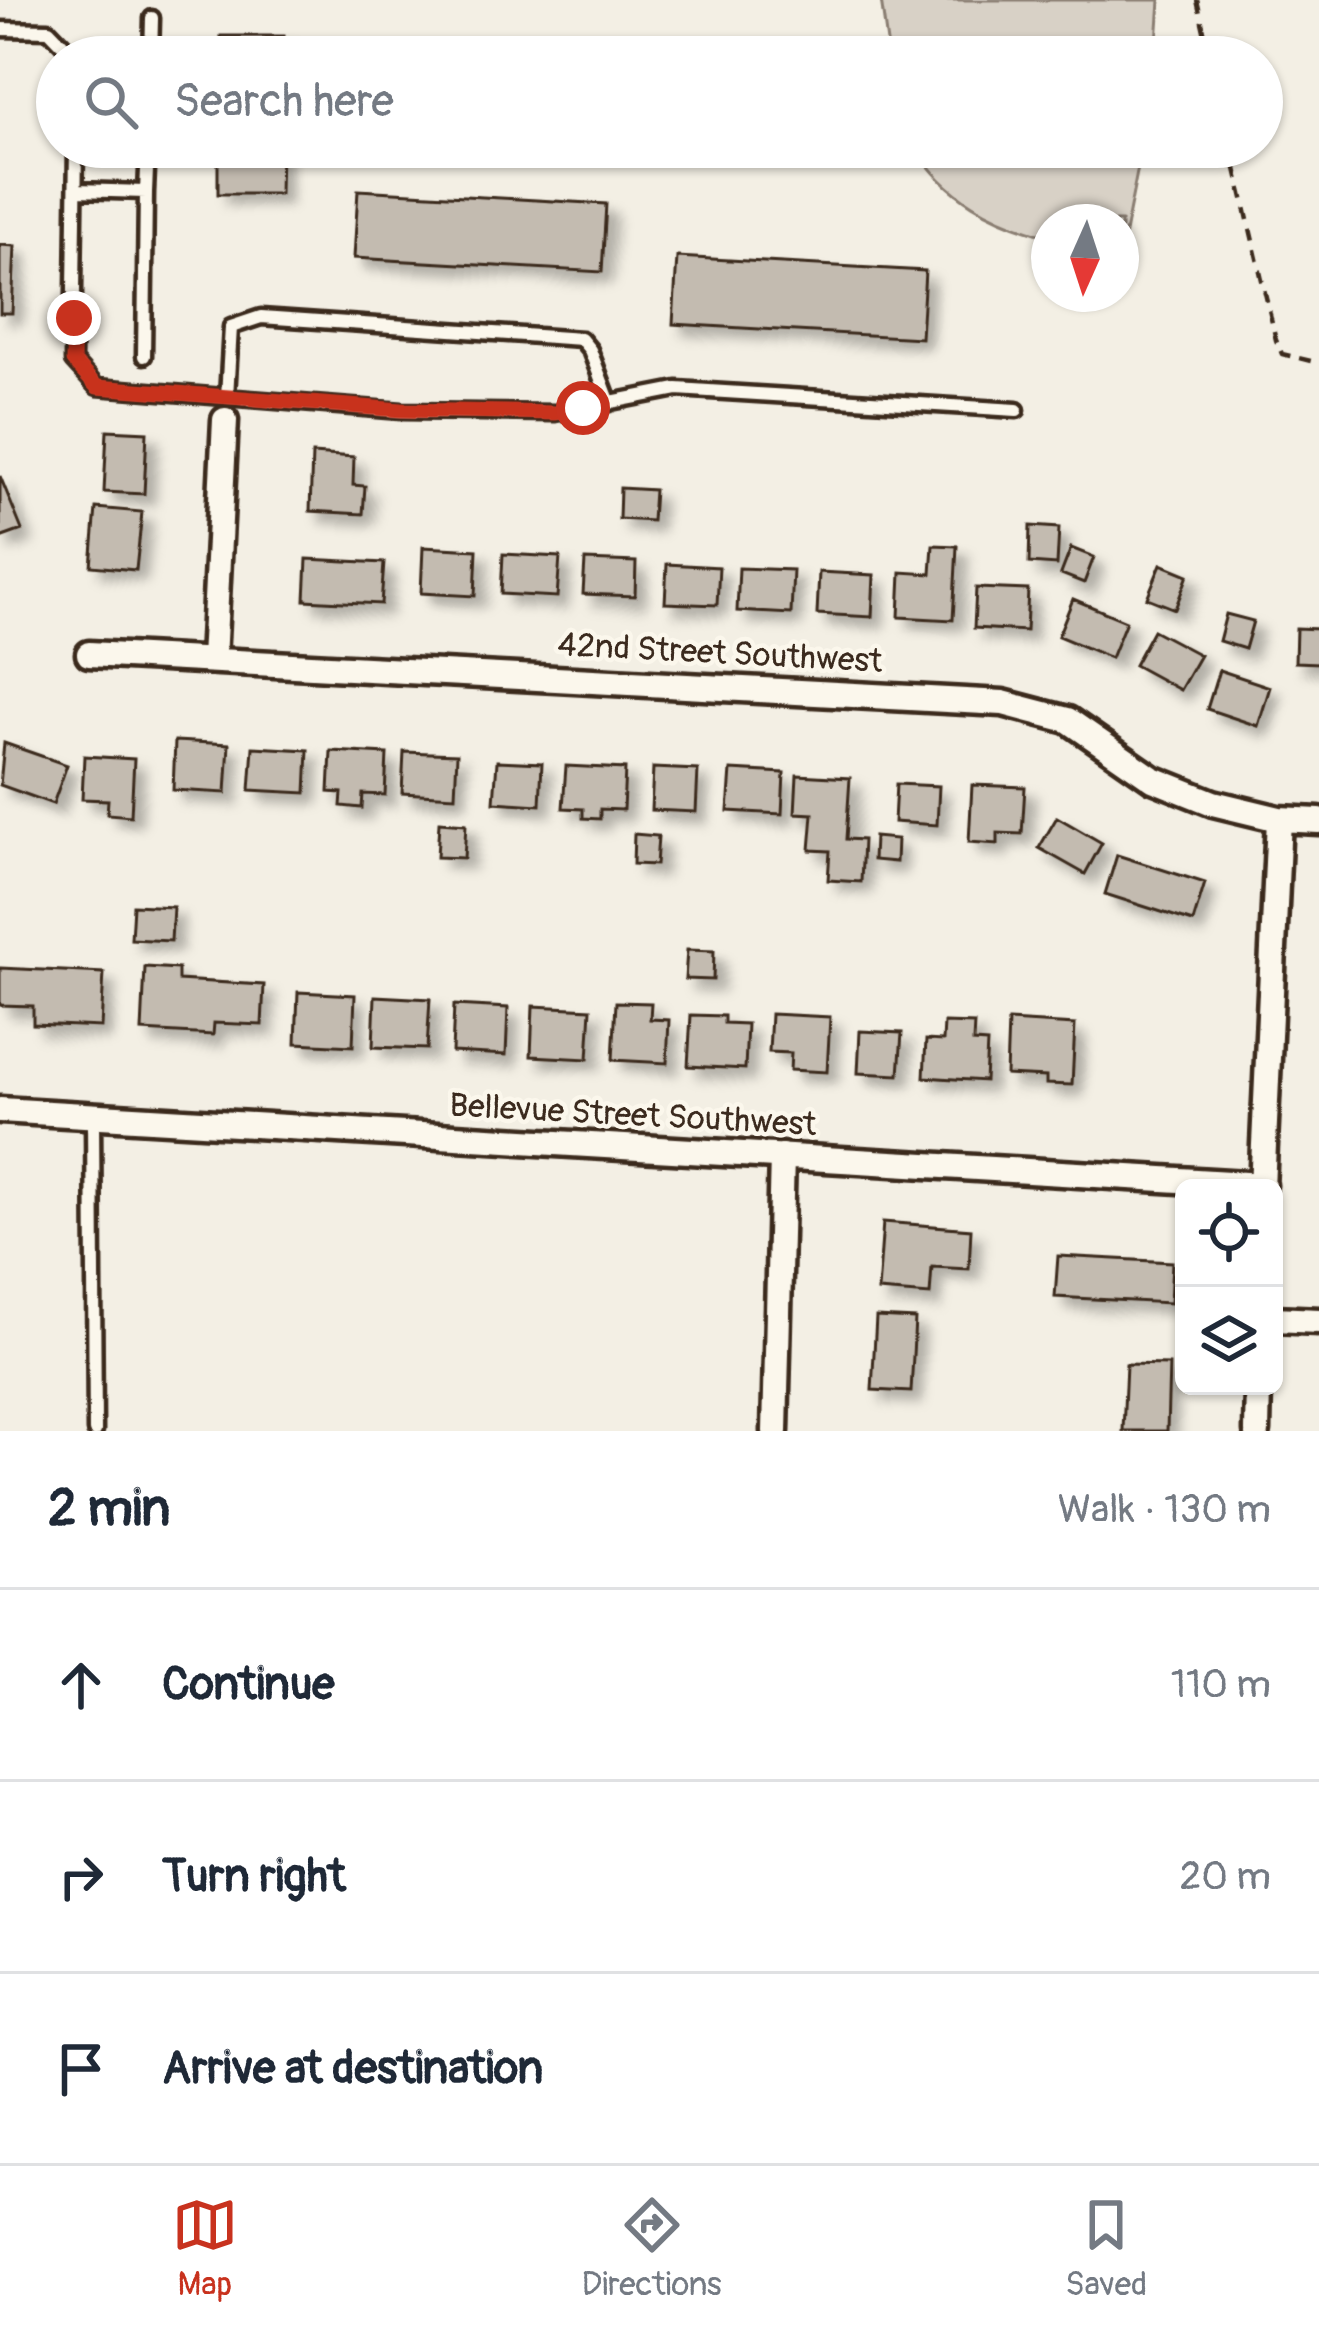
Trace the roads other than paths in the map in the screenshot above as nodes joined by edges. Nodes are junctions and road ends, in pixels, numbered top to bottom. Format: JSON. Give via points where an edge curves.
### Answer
{"nodes":[{"id":1,"x":152,"y":17,"type":"dead end"},
{"id":2,"x":0,"y":29,"type":"edge"},
{"id":3,"x":55,"y":36,"type":"edge"},
{"id":4,"x":152,"y":36,"type":"edge"},
{"id":5,"x":76,"y":168,"type":"edge"},
{"id":6,"x":147,"y":168,"type":"edge"},
{"id":7,"x":76,"y":190,"type":"junction"},
{"id":8,"x":146,"y":192,"type":"junction"},
{"id":9,"x":144,"y":356,"type":"dead end"},
{"id":10,"x":610,"y":403,"type":"junction"},
{"id":11,"x":226,"y":409,"type":"junction"},
{"id":12,"x":1017,"y":410,"type":"dead end"},
{"id":13,"x":89,"y":654,"type":"dead end"},
{"id":14,"x":213,"y":660,"type":"junction"},
{"id":15,"x":1279,"y":819,"type":"junction"},
{"id":16,"x":1319,"y":821,"type":"edge"},
{"id":17,"x":0,"y":1110,"type":"edge"},
{"id":18,"x":93,"y":1116,"type":"junction"},
{"id":19,"x":782,"y":1156,"type":"junction"},
{"id":20,"x":1262,"y":1179,"type":"edge"},
{"id":21,"x":1175,"y":1181,"type":"edge"},
{"id":22,"x":1283,"y":1319,"type":"edge"},
{"id":23,"x":1319,"y":1321,"type":"edge"},
{"id":24,"x":1258,"y":1395,"type":"edge"},
{"id":25,"x":94,"y":1431,"type":"edge"},
{"id":26,"x":776,"y":1431,"type":"edge"},
{"id":27,"x":1257,"y":1431,"type":"edge"}],
"edges":[{"from":1,"to":4,"type":"lane"},
{"from":2,"to":3,"type":"lane"},
{"from":5,"to":7,"type":"lane"},
{"from":6,"to":8,"type":"lane"},
{"from":7,"to":8,"type":"lane"},
{"from":7,"to":11,"type":"lane","via":[[73,361],[97,387]]},
{"from":8,"to":9,"type":"lane"},
{"from":10,"to":11,"type":"lane","via":[[556,413]]},
{"from":10,"to":11,"type":"lane","via":[[581,339],[261,316],[232,327]]},
{"from":10,"to":12,"type":"lane","via":[[677,389]]},
{"from":11,"to":14,"type":"street"},
{"from":13,"to":14,"type":"street","name":"42nd Street Southwest"},
{"from":14,"to":15,"type":"street","name":"42nd Street Southwest","via":[[1003,703],[1068,719],[1153,779]]},
{"from":15,"to":16,"type":"street","name":"42nd Street Southwest"},
{"from":15,"to":20,"type":"street"},
{"from":17,"to":18,"type":"street","name":"Bellevue Street Southwest"},
{"from":18,"to":19,"type":"street","name":"Bellevue Street Southwest"},
{"from":18,"to":25,"type":"lane"},
{"from":19,"to":21,"type":"street","name":"Bellevue Street Southwest"},
{"from":19,"to":26,"type":"street"},
{"from":22,"to":23,"type":"street"},
{"from":24,"to":27,"type":"street"}]}
